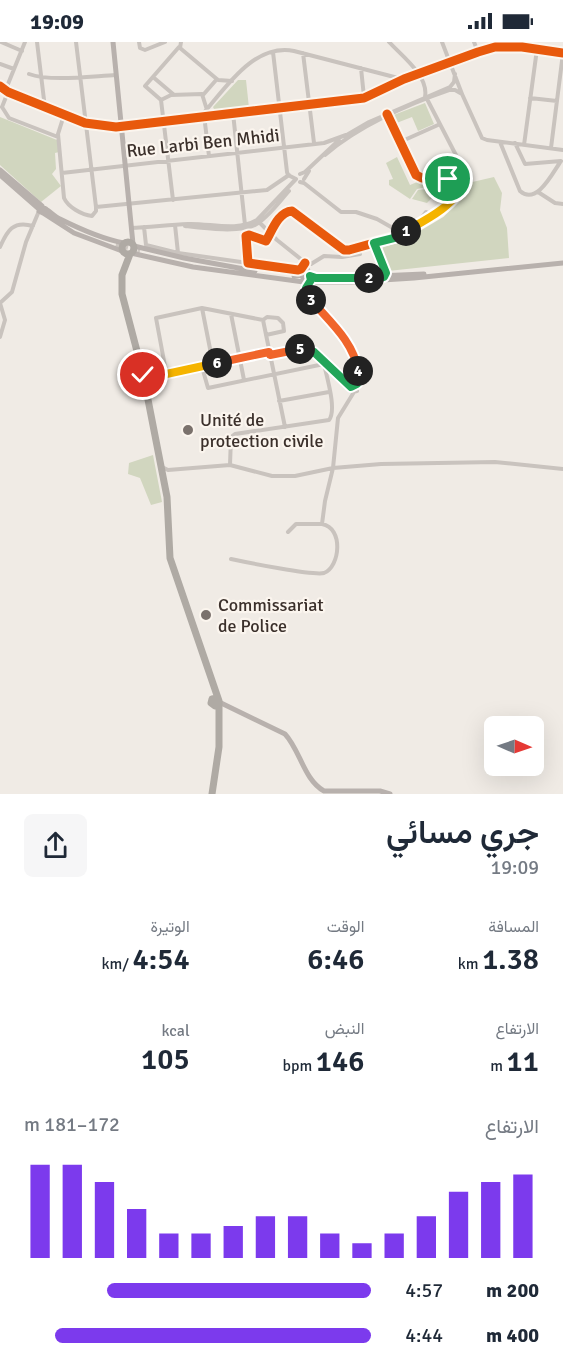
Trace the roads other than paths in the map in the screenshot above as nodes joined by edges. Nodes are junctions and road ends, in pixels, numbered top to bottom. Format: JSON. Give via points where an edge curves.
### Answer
{"nodes":[{"id":1,"x":1,"y":42,"type":"edge"},
{"id":2,"x":25,"y":42,"type":"edge"},
{"id":3,"x":37,"y":42,"type":"edge"},
{"id":4,"x":75,"y":42,"type":"edge"},
{"id":5,"x":113,"y":42,"type":"edge"},
{"id":6,"x":139,"y":42,"type":"edge"},
{"id":7,"x":165,"y":42,"type":"edge"},
{"id":8,"x":389,"y":42,"type":"edge"},
{"id":9,"x":442,"y":42,"type":"edge"},
{"id":10,"x":474,"y":42,"type":"edge"},
{"id":11,"x":546,"y":42,"type":"edge"},
{"id":12,"x":504,"y":44,"type":"edge"},
{"id":13,"x":180,"y":46,"type":"edge"},
{"id":14,"x":537,"y":49,"type":"junction"},
{"id":15,"x":545,"y":50,"type":"junction"},
{"id":16,"x":22,"y":51,"type":"junction"},
{"id":17,"x":273,"y":52,"type":"junction"},
{"id":18,"x":478,"y":52,"type":"junction"},
{"id":19,"x":303,"y":53,"type":"junction"},
{"id":20,"x":563,"y":53,"type":"edge"},
{"id":21,"x":450,"y":62,"type":"junction"},
{"id":22,"x":0,"y":64,"type":"edge"},
{"id":23,"x":361,"y":68,"type":"junction"},
{"id":24,"x":435,"y":68,"type":"junction"},
{"id":25,"x":14,"y":69,"type":"junction"},
{"id":26,"x":417,"y":72,"type":"junction"},
{"id":27,"x":29,"y":74,"type":"dead end"},
{"id":28,"x":455,"y":74,"type":"junction"},
{"id":29,"x":116,"y":75,"type":"junction"},
{"id":30,"x":42,"y":77,"type":"junction"},
{"id":31,"x":80,"y":77,"type":"junction"},
{"id":32,"x":153,"y":77,"type":"junction"},
{"id":33,"x":404,"y":79,"type":"junction"},
{"id":34,"x":217,"y":80,"type":"junction"},
{"id":35,"x":232,"y":81,"type":"junction"},
{"id":36,"x":454,"y":84,"type":"junction"},
{"id":37,"x":457,"y":88,"type":"junction"},
{"id":38,"x":5,"y":89,"type":"edge"},
{"id":39,"x":174,"y":95,"type":"junction"},
{"id":40,"x":203,"y":95,"type":"junction"},
{"id":41,"x":364,"y":98,"type":"junction"},
{"id":42,"x":426,"y":98,"type":"junction"},
{"id":43,"x":530,"y":98,"type":"junction"},
{"id":44,"x":161,"y":100,"type":"junction"},
{"id":45,"x":559,"y":100,"type":"edge"},
{"id":46,"x":309,"y":105,"type":"junction"},
{"id":47,"x":1,"y":107,"type":"edge"},
{"id":48,"x":43,"y":107,"type":"junction"},
{"id":49,"x":279,"y":108,"type":"junction"},
{"id":50,"x":207,"y":110,"type":"junction"},
{"id":51,"x":233,"y":113,"type":"junction"},
{"id":52,"x":64,"y":115,"type":"junction"},
{"id":53,"x":211,"y":115,"type":"junction"},
{"id":54,"x":388,"y":115,"type":"junction"},
{"id":55,"x":203,"y":116,"type":"junction"},
{"id":56,"x":164,"y":122,"type":"junction"},
{"id":57,"x":85,"y":123,"type":"junction"},
{"id":58,"x":438,"y":125,"type":"junction"},
{"id":59,"x":121,"y":126,"type":"junction"},
{"id":60,"x":346,"y":135,"type":"junction"},
{"id":61,"x":59,"y":138,"type":"junction"},
{"id":62,"x":400,"y":141,"type":"junction"},
{"id":63,"x":500,"y":142,"type":"junction"},
{"id":64,"x":314,"y":143,"type":"junction"},
{"id":65,"x":320,"y":143,"type":"junction"},
{"id":66,"x":515,"y":143,"type":"junction"},
{"id":67,"x":524,"y":145,"type":"junction"},
{"id":68,"x":284,"y":147,"type":"junction"},
{"id":69,"x":551,"y":148,"type":"junction"},
{"id":70,"x":563,"y":150,"type":"edge"},
{"id":71,"x":238,"y":153,"type":"junction"},
{"id":72,"x":323,"y":153,"type":"junction"},
{"id":73,"x":209,"y":156,"type":"junction"},
{"id":74,"x":168,"y":160,"type":"junction"},
{"id":75,"x":459,"y":161,"type":"dead end"},
{"id":76,"x":562,"y":161,"type":"edge"},
{"id":77,"x":125,"y":165,"type":"junction"},
{"id":78,"x":91,"y":169,"type":"junction"},
{"id":79,"x":0,"y":170,"type":"edge"},
{"id":80,"x":62,"y":172,"type":"junction"},
{"id":81,"x":0,"y":175,"type":"edge"},
{"id":82,"x":296,"y":178,"type":"junction"},
{"id":83,"x":242,"y":192,"type":"junction"},
{"id":84,"x":538,"y":192,"type":"junction"},
{"id":85,"x":173,"y":200,"type":"junction"},
{"id":86,"x":129,"y":204,"type":"junction"},
{"id":87,"x":563,"y":204,"type":"edge"},
{"id":88,"x":96,"y":207,"type":"junction"},
{"id":89,"x":42,"y":210,"type":"junction"},
{"id":90,"x":258,"y":221,"type":"junction"},
{"id":91,"x":62,"y":222,"type":"junction"},
{"id":92,"x":176,"y":225,"type":"junction"},
{"id":93,"x":33,"y":226,"type":"junction"},
{"id":94,"x":245,"y":226,"type":"junction"},
{"id":95,"x":144,"y":227,"type":"junction"},
{"id":96,"x":391,"y":227,"type":"junction"},
{"id":97,"x":131,"y":228,"type":"junction"},
{"id":98,"x":270,"y":233,"type":"junction"},
{"id":99,"x":399,"y":236,"type":"junction"},
{"id":100,"x":389,"y":240,"type":"junction"},
{"id":101,"x":374,"y":243,"type":"junction"},
{"id":102,"x":116,"y":244,"type":"tunnel mouth"},
{"id":103,"x":0,"y":247,"type":"edge"},
{"id":104,"x":128,"y":248,"type":"junction"},
{"id":105,"x":140,"y":252,"type":"tunnel mouth"},
{"id":106,"x":178,"y":253,"type":"junction"},
{"id":107,"x":360,"y":254,"type":"dead end"},
{"id":108,"x":563,"y":261,"type":"edge"},
{"id":109,"x":247,"y":271,"type":"junction"},
{"id":110,"x":387,"y":275,"type":"junction"},
{"id":111,"x":307,"y":276,"type":"junction"},
{"id":112,"x":0,"y":303,"type":"edge"},
{"id":113,"x":202,"y":308,"type":"junction"},
{"id":114,"x":231,"y":314,"type":"junction"},
{"id":115,"x":263,"y":320,"type":"junction"},
{"id":116,"x":266,"y":334,"type":"junction"},
{"id":117,"x":0,"y":337,"type":"edge"},
{"id":118,"x":270,"y":353,"type":"junction"},
{"id":119,"x":240,"y":359,"type":"junction"},
{"id":120,"x":325,"y":364,"type":"junction"},
{"id":121,"x":213,"y":365,"type":"junction"},
{"id":122,"x":202,"y":368,"type":"junction"},
{"id":123,"x":142,"y":374,"type":"junction"},
{"id":124,"x":274,"y":374,"type":"junction"},
{"id":125,"x":167,"y":375,"type":"junction"},
{"id":126,"x":244,"y":380,"type":"junction"},
{"id":127,"x":145,"y":386,"type":"junction"},
{"id":128,"x":353,"y":389,"type":"junction"},
{"id":129,"x":329,"y":392,"type":"junction"},
{"id":130,"x":279,"y":401,"type":"junction"},
{"id":131,"x":285,"y":427,"type":"junction"},
{"id":132,"x":230,"y":465,"type":"junction"},
{"id":133,"x":333,"y":468,"type":"junction"},
{"id":134,"x":563,"y":470,"type":"edge"},
{"id":135,"x":164,"y":471,"type":"junction"},
{"id":136,"x":322,"y":525,"type":"junction"},
{"id":137,"x":288,"y":532,"type":"dead end"},
{"id":138,"x":231,"y":559,"type":"dead end"},
{"id":139,"x":216,"y":701,"type":"junction"},
{"id":140,"x":207,"y":794,"type":"edge"},
{"id":141,"x":212,"y":794,"type":"edge"},
{"id":142,"x":390,"y":794,"type":"edge"}],
"edges":[{"from":1,"to":16,"type":"street"},
{"from":2,"to":16,"type":"street"},
{"from":3,"to":30,"type":"street"},
{"from":4,"to":31,"type":"street"},
{"from":5,"to":29,"type":"main road"},
{"from":6,"to":7,"type":"street","via":[[145,50]]},
{"from":8,"to":26,"type":"street"},
{"from":9,"to":21,"type":"street"},
{"from":10,"to":18,"type":"street"},
{"from":11,"to":15,"type":"street"},
{"from":12,"to":14,"type":"street"},
{"from":12,"to":18,"type":"street"},
{"from":13,"to":32,"type":"street"},
{"from":13,"to":34,"type":"street"},
{"from":14,"to":15,"type":"street"},
{"from":14,"to":43,"type":"street"},
{"from":15,"to":20,"type":"street"},
{"from":16,"to":25,"type":"street"},
{"from":17,"to":19,"type":"street"},
{"from":17,"to":35,"type":"street","via":[[256,59]]},
{"from":17,"to":49,"type":"street"},
{"from":18,"to":21,"type":"street"},
{"from":19,"to":23,"type":"street"},
{"from":19,"to":46,"type":"street"},
{"from":20,"to":45,"type":"street"},
{"from":21,"to":24,"type":"street"},
{"from":21,"to":28,"type":"street"},
{"from":22,"to":25,"type":"street"},
{"from":23,"to":33,"type":"street"},
{"from":23,"to":41,"type":"street"},
{"from":24,"to":26,"type":"street"},
{"from":24,"to":26,"type":"street"},
{"from":25,"to":38,"type":"street"},
{"from":26,"to":33,"type":"street"},
{"from":26,"to":42,"type":"street"},
{"from":27,"to":30,"type":"street"},
{"from":28,"to":36,"type":"street"},
{"from":28,"to":37,"type":"street"},
{"from":29,"to":31,"type":"street"},
{"from":29,"to":59,"type":"main road"},
{"from":30,"to":31,"type":"street"},
{"from":30,"to":48,"type":"street"},
{"from":31,"to":57,"type":"street"},
{"from":32,"to":39,"type":"street"},
{"from":32,"to":44,"type":"street","via":[[145,86]]},
{"from":33,"to":41,"type":"street"},
{"from":34,"to":35,"type":"street"},
{"from":34,"to":40,"type":"street"},
{"from":35,"to":50,"type":"street"},
{"from":36,"to":37,"type":"street"},
{"from":36,"to":42,"type":"street"},
{"from":37,"to":42,"type":"street"},
{"from":37,"to":63,"type":"street","via":[[481,135]]},
{"from":38,"to":47,"type":"street"},
{"from":38,"to":48,"type":"street"},
{"from":39,"to":40,"type":"street"},
{"from":39,"to":44,"type":"street"},
{"from":40,"to":50,"type":"street"},
{"from":41,"to":46,"type":"street"},
{"from":42,"to":54,"type":"street"},
{"from":42,"to":58,"type":"street"},
{"from":43,"to":45,"type":"street"},
{"from":43,"to":67,"type":"street"},
{"from":44,"to":56,"type":"street"},
{"from":45,"to":69,"type":"street"},
{"from":46,"to":49,"type":"street"},
{"from":46,"to":64,"type":"street"},
{"from":47,"to":61,"type":"street","via":[[9,118]]},
{"from":48,"to":52,"type":"street"},
{"from":49,"to":51,"type":"street"},
{"from":49,"to":68,"type":"street"},
{"from":50,"to":53,"type":"street"},
{"from":50,"to":55,"type":"street"},
{"from":51,"to":53,"type":"street"},
{"from":51,"to":71,"type":"street"},
{"from":52,"to":57,"type":"street"},
{"from":52,"to":61,"type":"street"},
{"from":53,"to":55,"type":"street"},
{"from":54,"to":60,"type":"street"},
{"from":54,"to":62,"type":"street"},
{"from":54,"to":82,"type":"street","via":[[346,138]]},
{"from":55,"to":56,"type":"street"},
{"from":55,"to":73,"type":"street"},
{"from":56,"to":59,"type":"street"},
{"from":56,"to":74,"type":"street"},
{"from":57,"to":59,"type":"street"},
{"from":57,"to":78,"type":"street"},
{"from":58,"to":62,"type":"street"},
{"from":58,"to":75,"type":"street"},
{"from":59,"to":77,"type":"main road"},
{"from":60,"to":65,"type":"street","name":"Rue Larbi Ben Mhidi"},
{"from":60,"to":72,"type":"street"},
{"from":61,"to":80,"type":"street"},
{"from":62,"to":99,"type":"street","via":[[418,177],[450,179],[459,186],[457,195],[432,216]]},
{"from":63,"to":66,"type":"street"},
{"from":63,"to":84,"type":"street","via":[[520,191],[527,195]]},
{"from":64,"to":65,"type":"street","name":"Rue Larbi Ben Mhidi"},
{"from":64,"to":68,"type":"street","name":"Rue Larbi Ben Mhidi"},
{"from":65,"to":72,"type":"street","via":[[325,147]]},
{"from":66,"to":67,"type":"street"},
{"from":66,"to":76,"type":"street","via":[[525,164]]},
{"from":67,"to":69,"type":"street"},
{"from":68,"to":71,"type":"street","name":"Rue Larbi Ben Mhidi"},
{"from":68,"to":82,"type":"street"},
{"from":69,"to":70,"type":"street"},
{"from":71,"to":73,"type":"street","name":"Rue Larbi Ben Mhidi"},
{"from":71,"to":83,"type":"street"},
{"from":72,"to":82,"type":"street"},
{"from":73,"to":74,"type":"street","name":"Rue Larbi Ben Mhidi"},
{"from":74,"to":77,"type":"street","name":"Rue Larbi Ben Mhidi"},
{"from":74,"to":85,"type":"street"},
{"from":76,"to":84,"type":"street"},
{"from":77,"to":78,"type":"street","name":"Rue Larbi Ben Mhidi"},
{"from":77,"to":86,"type":"main road"},
{"from":78,"to":80,"type":"street","name":"Rue Larbi Ben Mhidi"},
{"from":78,"to":88,"type":"street"},
{"from":79,"to":89,"type":"main road"},
{"from":80,"to":88,"type":"street","via":[[65,201],[89,216]]},
{"from":81,"to":89,"type":"main road"},
{"from":82,"to":83,"type":"street","via":[[267,190]]},
{"from":82,"to":90,"type":"street"},
{"from":82,"to":96,"type":"street","via":[[341,212],[365,214]]},
{"from":83,"to":85,"type":"street"},
{"from":83,"to":94,"type":"street"},
{"from":84,"to":87,"type":"street"},
{"from":85,"to":86,"type":"street"},
{"from":86,"to":88,"type":"street"},
{"from":86,"to":97,"type":"main road"},
{"from":89,"to":91,"type":"main road"},
{"from":89,"to":93,"type":"street"},
{"from":90,"to":94,"type":"street"},
{"from":90,"to":98,"type":"street"},
{"from":91,"to":102,"type":"main road"},
{"from":91,"to":104,"type":"main road","via":[[64,228],[83,237]]},
{"from":92,"to":94,"type":"street"},
{"from":92,"to":95,"type":"street"},
{"from":92,"to":106,"type":"street"},
{"from":93,"to":103,"type":"street","via":[[23,224],[6,232]]},
{"from":93,"to":112,"type":"street","via":[[12,292]]},
{"from":95,"to":97,"type":"street"},
{"from":95,"to":106,"type":"street","via":[[146,245]]},
{"from":96,"to":99,"type":"street"},
{"from":96,"to":100,"type":"street"},
{"from":97,"to":104,"type":"main road"},
{"from":98,"to":101,"type":"street","via":[[289,211],[344,250]]},
{"from":98,"to":109,"type":"street","via":[[265,242],[246,236]]},
{"from":98,"to":111,"type":"street"},
{"from":99,"to":100,"type":"street"},
{"from":100,"to":101,"type":"street"},
{"from":101,"to":110,"type":"street"},
{"from":104,"to":109,"type":"main road","via":[[193,267]]},
{"from":104,"to":123,"type":"highway","via":[[122,294]]},
{"from":104,"to":139,"type":"highway","via":[[118,281],[119,293],[135,350],[165,504],[168,562]]},
{"from":105,"to":109,"type":"main road"},
{"from":106,"to":109,"type":"street"},
{"from":107,"to":111,"type":"street","via":[[324,256]]},
{"from":108,"to":110,"type":"main road"},
{"from":108,"to":111,"type":"main road","via":[[351,282]]},
{"from":109,"to":111,"type":"main road"},
{"from":109,"to":111,"type":"street","via":[[301,269]]},
{"from":110,"to":111,"type":"main road","via":[[350,279]]},
{"from":111,"to":128,"type":"street","via":[[309,298],[351,348],[358,369]]},
{"from":112,"to":117,"type":"street","via":[[5,320]]},
{"from":113,"to":114,"type":"street"},
{"from":113,"to":121,"type":"street"},
{"from":113,"to":125,"type":"street","via":[[156,318]]},
{"from":114,"to":115,"type":"street"},
{"from":114,"to":119,"type":"street"},
{"from":115,"to":116,"type":"street"},
{"from":115,"to":116,"type":"street","via":[[278,318],[283,322],[284,331]]},
{"from":116,"to":118,"type":"street"},
{"from":118,"to":119,"type":"street"},
{"from":118,"to":120,"type":"street","via":[[310,349]]},
{"from":118,"to":124,"type":"street"},
{"from":119,"to":121,"type":"street"},
{"from":119,"to":126,"type":"street"},
{"from":120,"to":124,"type":"street"},
{"from":120,"to":128,"type":"street"},
{"from":120,"to":129,"type":"street"},
{"from":121,"to":122,"type":"street"},
{"from":122,"to":125,"type":"street"},
{"from":122,"to":126,"type":"street","via":[[208,388]]},
{"from":123,"to":125,"type":"street","via":[[148,378]]},
{"from":123,"to":127,"type":"highway"},
{"from":124,"to":126,"type":"street"},
{"from":124,"to":130,"type":"street"},
{"from":125,"to":127,"type":"street"},
{"from":127,"to":135,"type":"highway"},
{"from":128,"to":133,"type":"street","via":[[338,418]]},
{"from":129,"to":130,"type":"street"},
{"from":129,"to":131,"type":"street","via":[[333,414],[329,420]]},
{"from":130,"to":131,"type":"street"},
{"from":131,"to":132,"type":"street","via":[[232,435]]},
{"from":132,"to":133,"type":"street","via":[[278,476],[303,476]]},
{"from":132,"to":135,"type":"street"},
{"from":133,"to":134,"type":"street","via":[[495,462]]},
{"from":133,"to":136,"type":"street"},
{"from":135,"to":139,"type":"highway","via":[[171,559]]},
{"from":136,"to":137,"type":"street","via":[[296,524]]},
{"from":136,"to":138,"type":"street","via":[[335,531],[337,543],[333,563],[325,572]]},
{"from":139,"to":140,"type":"highway"},
{"from":139,"to":141,"type":"highway","via":[[219,747]]},
{"from":139,"to":142,"type":"main road","via":[[285,734],[317,788]]}]}
